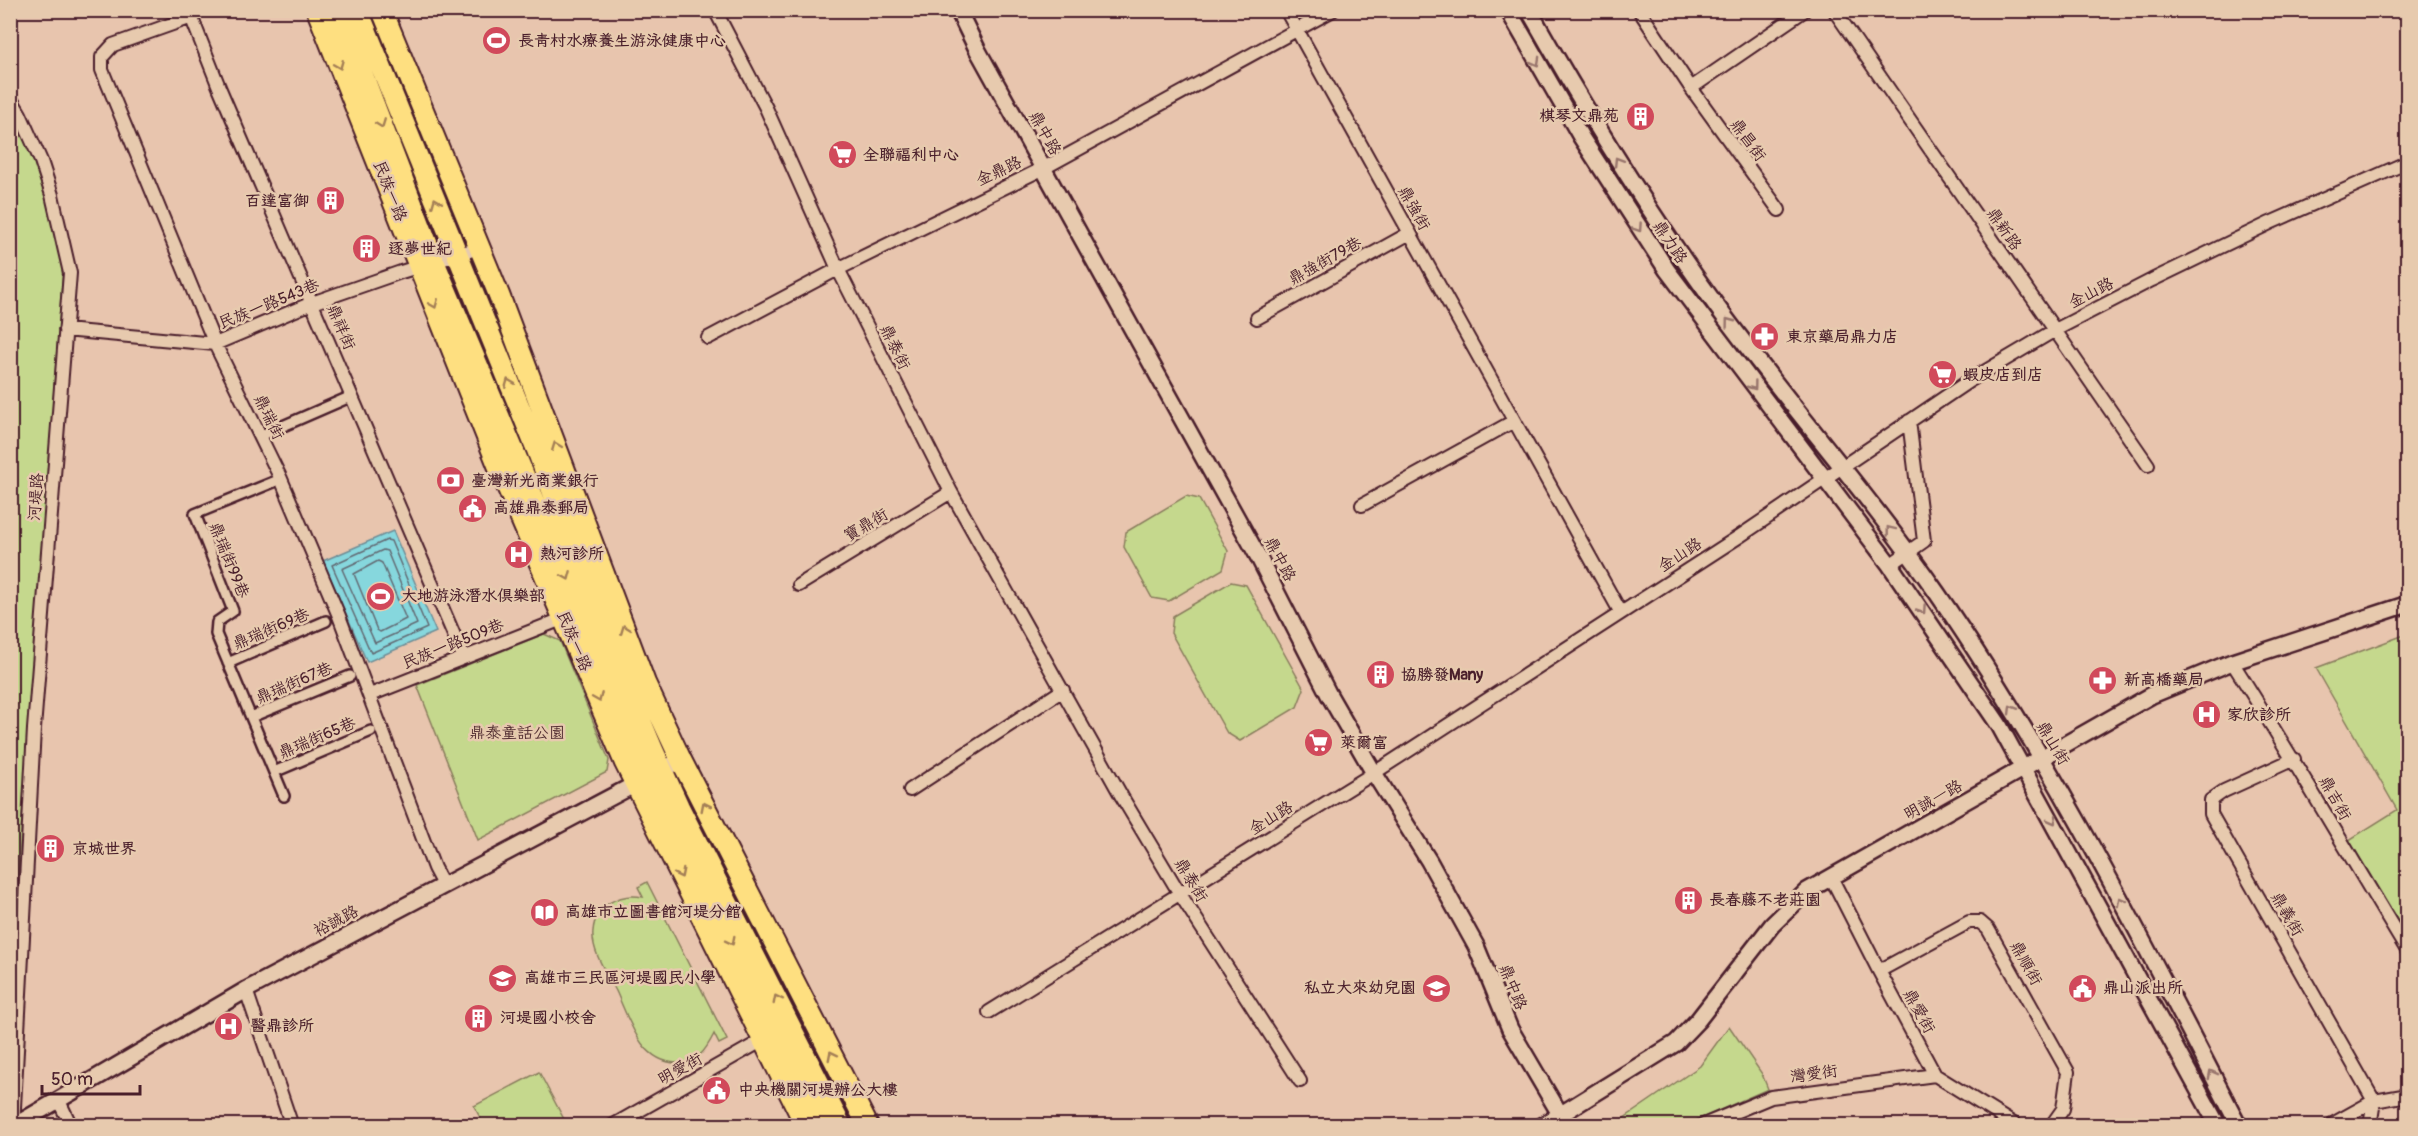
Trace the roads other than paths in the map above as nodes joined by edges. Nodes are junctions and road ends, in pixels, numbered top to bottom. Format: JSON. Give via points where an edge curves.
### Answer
{"nodes":[{"id":1,"x":317,"y":10,"type":"edge"},
{"id":2,"x":338,"y":10,"type":"edge"},
{"id":3,"x":358,"y":10,"type":"edge"},
{"id":4,"x":382,"y":10,"type":"edge"},
{"id":5,"x":715,"y":10,"type":"edge"},
{"id":6,"x":958,"y":10,"type":"edge"},
{"id":7,"x":1286,"y":10,"type":"edge"},
{"id":8,"x":1334,"y":10,"type":"edge"},
{"id":9,"x":1508,"y":10,"type":"edge"},
{"id":10,"x":1529,"y":10,"type":"edge"},
{"id":11,"x":1639,"y":10,"type":"edge"},
{"id":12,"x":1805,"y":10,"type":"edge"},
{"id":13,"x":1834,"y":10,"type":"edge"},
{"id":14,"x":190,"y":14,"type":"edge"},
{"id":15,"x":1298,"y":31,"type":"junction"},
{"id":16,"x":1691,"y":88,"type":"junction"},
{"id":17,"x":10,"y":97,"type":"edge"},
{"id":18,"x":2408,"y":162,"type":"edge"},
{"id":19,"x":1044,"y":168,"type":"junction"},
{"id":20,"x":1779,"y":210,"type":"dead end"},
{"id":21,"x":1410,"y":233,"type":"junction"},
{"id":22,"x":479,"y":248,"type":"junction"},
{"id":23,"x":458,"y":255,"type":"junction"},
{"id":24,"x":426,"y":264,"type":"junction"},
{"id":25,"x":837,"y":269,"type":"junction"},
{"id":26,"x":312,"y":303,"type":"junction"},
{"id":27,"x":1257,"y":318,"type":"dead end"},
{"id":28,"x":65,"y":330,"type":"junction"},
{"id":29,"x":2055,"y":330,"type":"junction"},
{"id":30,"x":708,"y":338,"type":"dead end"},
{"id":31,"x":215,"y":344,"type":"junction"},
{"id":32,"x":352,"y":396,"type":"junction"},
{"id":33,"x":1514,"y":421,"type":"junction"},
{"id":34,"x":1910,"y":421,"type":"junction"},
{"id":35,"x":260,"y":436,"type":"junction"},
{"id":36,"x":2148,"y":465,"type":"dead end"},
{"id":37,"x":1841,"y":468,"type":"junction"},
{"id":38,"x":281,"y":479,"type":"junction"},
{"id":39,"x":1824,"y":479,"type":"junction"},
{"id":40,"x":951,"y":492,"type":"junction"},
{"id":41,"x":1362,"y":505,"type":"dead end"},
{"id":42,"x":1908,"y":552,"type":"junction"},
{"id":43,"x":1890,"y":565,"type":"junction"},
{"id":44,"x":799,"y":585,"type":"dead end"},
{"id":45,"x":2408,"y":604,"type":"edge"},
{"id":46,"x":1621,"y":613,"type":"junction"},
{"id":47,"x":572,"y":615,"type":"junction"},
{"id":48,"x":326,"y":621,"type":"dead end"},
{"id":49,"x":464,"y":656,"type":"junction"},
{"id":50,"x":2232,"y":662,"type":"junction"},
{"id":51,"x":228,"y":663,"type":"junction"},
{"id":52,"x":350,"y":676,"type":"dead end"},
{"id":53,"x":1063,"y":690,"type":"junction"},
{"id":54,"x":370,"y":695,"type":"junction"},
{"id":55,"x":251,"y":717,"type":"junction"},
{"id":56,"x":370,"y":731,"type":"dead end"},
{"id":57,"x":2042,"y":759,"type":"junction"},
{"id":58,"x":2294,"y":759,"type":"junction"},
{"id":59,"x":681,"y":760,"type":"junction"},
{"id":60,"x":2024,"y":769,"type":"junction"},
{"id":61,"x":274,"y":772,"type":"junction"},
{"id":62,"x":1374,"y":773,"type":"junction"},
{"id":63,"x":648,"y":776,"type":"junction"},
{"id":64,"x":910,"y":790,"type":"dead end"},
{"id":65,"x":284,"y":796,"type":"dead end"},
{"id":66,"x":1832,"y":877,"type":"junction"},
{"id":67,"x":443,"y":885,"type":"junction"},
{"id":68,"x":1180,"y":894,"type":"junction"},
{"id":69,"x":2408,"y":952,"type":"edge"},
{"id":70,"x":2154,"y":962,"type":"junction"},
{"id":71,"x":1879,"y":971,"type":"junction"},
{"id":72,"x":2135,"y":973,"type":"junction"},
{"id":73,"x":246,"y":990,"type":"junction"},
{"id":74,"x":989,"y":1012,"type":"dead end"},
{"id":75,"x":763,"y":1040,"type":"junction"},
{"id":76,"x":1935,"y":1075,"type":"junction"},
{"id":77,"x":1300,"y":1081,"type":"dead end"},
{"id":78,"x":2408,"y":1095,"type":"edge"},
{"id":79,"x":59,"y":1101,"type":"junction"},
{"id":80,"x":2374,"y":1101,"type":"junction"},
{"id":81,"x":1563,"y":1120,"type":"edge"},
{"id":82,"x":14,"y":1125,"type":"edge"},
{"id":83,"x":71,"y":1125,"type":"edge"},
{"id":84,"x":292,"y":1125,"type":"edge"},
{"id":85,"x":612,"y":1125,"type":"edge"},
{"id":86,"x":806,"y":1125,"type":"edge"},
{"id":87,"x":824,"y":1125,"type":"edge"},
{"id":88,"x":841,"y":1125,"type":"edge"},
{"id":89,"x":868,"y":1125,"type":"edge"},
{"id":90,"x":1542,"y":1125,"type":"edge"},
{"id":91,"x":1701,"y":1125,"type":"edge"},
{"id":92,"x":2017,"y":1125,"type":"edge"},
{"id":93,"x":2051,"y":1125,"type":"edge"},
{"id":94,"x":2218,"y":1125,"type":"edge"},
{"id":95,"x":2239,"y":1125,"type":"edge"},
{"id":96,"x":2329,"y":1125,"type":"edge"},
{"id":97,"x":2370,"y":1125,"type":"edge"}],
"edges":[{"from":1,"to":24,"type":"main road","name":"民族一路","one_way":true},
{"from":2,"to":24,"type":"main road","name":"民族一路","one_way":true},
{"from":23,"to":3,"type":"main road","name":"民族一路","one_way":true},
{"from":4,"to":22,"type":"main road"},
{"from":5,"to":25,"type":"street","name":"鼎泰街","via":[[766,108]]},
{"from":6,"to":19,"type":"street","name":"鼎中路"},
{"from":7,"to":15,"type":"street","name":"鼎強街"},
{"from":8,"to":15,"type":"street","name":"金鼎路"},
{"from":9,"to":39,"type":"street","name":"鼎力路","one_way":true,"via":[[1581,137],[1661,261]]},
{"from":37,"to":10,"type":"street","name":"鼎力路","one_way":true,"via":[[1658,223]]},
{"from":11,"to":16,"type":"street","name":"鼎昌街"},
{"from":12,"to":16,"type":"street"},
{"from":13,"to":29,"type":"street","name":"鼎新路"},
{"from":14,"to":26,"type":"street","name":"鼎祥街"},
{"from":14,"to":31,"type":"street","name":"鼎瑞街","via":[[113,45],[102,57],[102,70]]},
{"from":15,"to":19,"type":"street","name":"金鼎路"},
{"from":15,"to":21,"type":"street","name":"鼎強街"},
{"from":16,"to":20,"type":"street","name":"鼎昌街"},
{"from":17,"to":28,"type":"street","name":"河堤路","via":[[41,161],[57,213],[70,273]]},
{"from":18,"to":29,"type":"street","name":"金山路","via":[[2259,228]]},
{"from":19,"to":25,"type":"street","name":"金鼎路"},
{"from":19,"to":62,"type":"street","name":"鼎中路"},
{"from":21,"to":27,"type":"street","name":"鼎強街79巷"},
{"from":21,"to":33,"type":"street","name":"鼎強街"},
{"from":22,"to":23,"type":"street","name":"民族一路543巷"},
{"from":59,"to":22,"type":"main road","one_way":true,"via":[[645,683]]},
{"from":23,"to":24,"type":"street","name":"民族一路543巷"},
{"from":63,"to":23,"type":"main road","name":"民族一路","one_way":true,"via":[[628,691]]},
{"from":24,"to":26,"type":"street","name":"民族一路543巷"},
{"from":24,"to":47,"type":"main road","name":"民族一路","one_way":true},
{"from":25,"to":30,"type":"street","name":"金鼎路"},
{"from":25,"to":40,"type":"street","name":"鼎泰街"},
{"from":26,"to":31,"type":"street","name":"民族一路543巷"},
{"from":26,"to":32,"type":"street","name":"鼎祥街"},
{"from":28,"to":31,"type":"street","name":"民族一路543巷"},
{"from":28,"to":82,"type":"street","name":"河堤路","via":[[34,729]]},
{"from":29,"to":34,"type":"street","name":"金山路"},
{"from":29,"to":36,"type":"street","name":"鼎新路"},
{"from":31,"to":35,"type":"street","name":"鼎瑞街"},
{"from":32,"to":35,"type":"street"},
{"from":32,"to":49,"type":"street","name":"鼎祥街"},
{"from":33,"to":41,"type":"street"},
{"from":33,"to":46,"type":"street","name":"鼎強街"},
{"from":34,"to":37,"type":"street","name":"金山路"},
{"from":34,"to":42,"type":"street","via":[[1924,541]]},
{"from":35,"to":38,"type":"street","name":"鼎瑞街"},
{"from":37,"to":39,"type":"street","name":"金山路"},
{"from":42,"to":37,"type":"street","name":"鼎山街","one_way":true},
{"from":38,"to":51,"type":"street","name":"鼎瑞街99巷","via":[[195,514],[233,611],[217,622],[216,634]]},
{"from":38,"to":54,"type":"street","name":"鼎瑞街"},
{"from":39,"to":43,"type":"street"},
{"from":39,"to":46,"type":"street","name":"金山路"},
{"from":40,"to":44,"type":"street","name":"寶鼎街"},
{"from":40,"to":53,"type":"street","name":"鼎泰街"},
{"from":42,"to":43,"type":"street"},
{"from":57,"to":42,"type":"street","name":"鼎山街","one_way":true},
{"from":43,"to":60,"type":"street","one_way":true,"via":[[1990,711]]},
{"from":45,"to":50,"type":"street","name":"明誠一路"},
{"from":46,"to":62,"type":"street","name":"金山路"},
{"from":47,"to":49,"type":"street","name":"民族一路509巷"},
{"from":47,"to":63,"type":"main road","name":"民族一路","one_way":true},
{"from":48,"to":51,"type":"street","name":"鼎瑞街69巷"},
{"from":49,"to":54,"type":"street","name":"民族一路509巷"},
{"from":50,"to":57,"type":"street","name":"明誠一路","via":[[2151,695]]},
{"from":50,"to":58,"type":"street","name":"鼎吉街"},
{"from":51,"to":55,"type":"street","name":"鼎瑞街99巷"},
{"from":52,"to":55,"type":"street","name":"鼎瑞街67巷"},
{"from":53,"to":64,"type":"street"},
{"from":53,"to":68,"type":"street","name":"鼎泰街"},
{"from":54,"to":67,"type":"street","name":"鼎瑞街"},
{"from":55,"to":61,"type":"street","name":"鼎瑞街99巷"},
{"from":56,"to":61,"type":"street","name":"鼎瑞街65巷"},
{"from":57,"to":60,"type":"street","name":"明誠一路"},
{"from":70,"to":57,"type":"street","name":"鼎山街","one_way":true},
{"from":58,"to":69,"type":"street","name":"鼎吉街"},
{"from":58,"to":80,"type":"street","name":"鼎義街","via":[[2224,791],[2211,800],[2211,814]]},
{"from":59,"to":63,"type":"street","name":"裕誠路"},
{"from":89,"to":59,"type":"main road","one_way":true},
{"from":60,"to":66,"type":"street","name":"明誠一路"},
{"from":60,"to":72,"type":"street","one_way":true},
{"from":61,"to":65,"type":"street","name":"鼎瑞街99巷"},
{"from":62,"to":68,"type":"street","name":"金山路"},
{"from":62,"to":81,"type":"street","name":"鼎中路","via":[[1476,946],[1510,1029]]},
{"from":63,"to":67,"type":"street","name":"裕誠路"},
{"from":63,"to":75,"type":"main road","name":"民族一路","one_way":true},
{"from":63,"to":87,"type":"main road","name":"民族一路","one_way":true},
{"from":88,"to":63,"type":"main road","name":"民族一路","one_way":true},
{"from":66,"to":71,"type":"street","name":"鼎愛街"},
{"from":66,"to":81,"type":"street","name":"明誠一路","via":[[1807,891],[1772,925],[1676,1043]]},
{"from":67,"to":73,"type":"street","name":"裕誠路"},
{"from":68,"to":74,"type":"street","name":"金山路"},
{"from":68,"to":77,"type":"street","name":"鼎泰街"},
{"from":70,"to":72,"type":"street"},
{"from":95,"to":70,"type":"street","name":"鼎山街","one_way":true},
{"from":71,"to":76,"type":"street","name":"鼎愛街"},
{"from":71,"to":93,"type":"street","name":"鼎順街","via":[[1969,922],[1980,922],[1988,929],[2067,1072],[2063,1109]]},
{"from":72,"to":94,"type":"street"},
{"from":73,"to":79,"type":"street","name":"裕誠路"},
{"from":73,"to":84,"type":"street"},
{"from":75,"to":85,"type":"street","name":"明愛街"},
{"from":75,"to":86,"type":"main road","name":"民族一路"},
{"from":76,"to":91,"type":"street","name":"灣愛街","via":[[1771,1097]]},
{"from":76,"to":92,"type":"street"},
{"from":78,"to":80,"type":"street"},
{"from":79,"to":82,"type":"street","name":"裕誠路"},
{"from":79,"to":83,"type":"street"},
{"from":80,"to":96,"type":"street"},
{"from":80,"to":97,"type":"street"},
{"from":81,"to":90,"type":"street","name":"明誠一路"}]}
